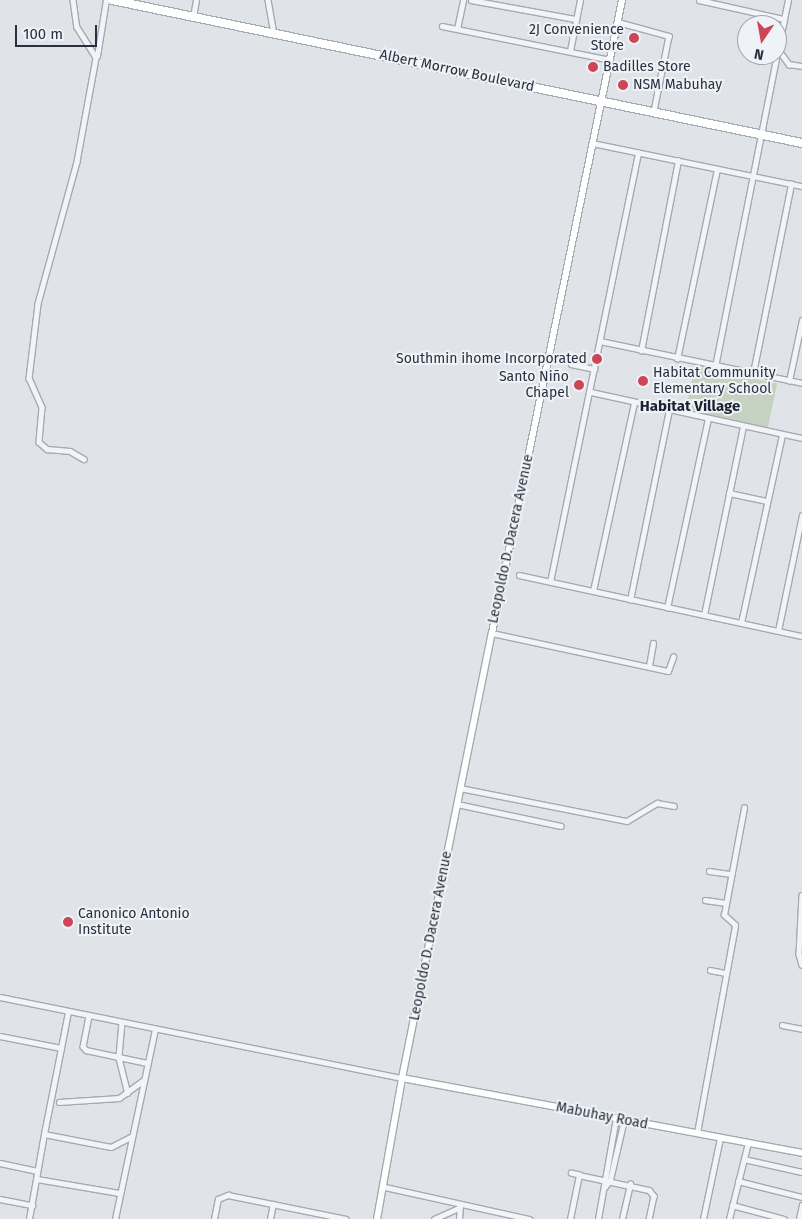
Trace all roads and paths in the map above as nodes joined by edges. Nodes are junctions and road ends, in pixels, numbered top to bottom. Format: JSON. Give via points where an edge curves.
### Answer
{"nodes":[{"id":1,"x":73,"y":0,"type":"edge"},
{"id":2,"x":106,"y":0,"type":"edge"},
{"id":3,"x":112,"y":0,"type":"edge"},
{"id":4,"x":196,"y":0,"type":"edge"},
{"id":5,"x":268,"y":0,"type":"edge"},
{"id":6,"x":463,"y":0,"type":"edge"},
{"id":7,"x":471,"y":0,"type":"edge"},
{"id":8,"x":580,"y":0,"type":"edge"},
{"id":9,"x":622,"y":0,"type":"edge"},
{"id":10,"x":699,"y":0,"type":"edge"},
{"id":11,"x":788,"y":0,"type":"edge"},
{"id":12,"x":766,"y":15,"type":"edge"},
{"id":13,"x":785,"y":15,"type":"edge"},
{"id":14,"x":193,"y":17,"type":"junction"},
{"id":15,"x":576,"y":19,"type":"junction"},
{"id":16,"x":618,"y":22,"type":"junction"},
{"id":17,"x":442,"y":26,"type":"dead end"},
{"id":18,"x":457,"y":29,"type":"junction"},
{"id":19,"x":274,"y":33,"type":"junction"},
{"id":20,"x":570,"y":52,"type":"junction"},
{"id":21,"x":96,"y":58,"type":"junction"},
{"id":22,"x":610,"y":60,"type":"junction"},
{"id":23,"x":787,"y":62,"type":"edge"},
{"id":24,"x":775,"y":65,"type":"edge"},
{"id":25,"x":802,"y":66,"type":"edge"},
{"id":26,"x":600,"y":100,"type":"junction"},
{"id":27,"x":654,"y":111,"type":"junction"},
{"id":28,"x":762,"y":134,"type":"junction"},
{"id":29,"x":592,"y":143,"type":"junction"},
{"id":30,"x":802,"y":143,"type":"edge"},
{"id":31,"x":638,"y":153,"type":"junction"},
{"id":32,"x":678,"y":161,"type":"junction"},
{"id":33,"x":717,"y":169,"type":"junction"},
{"id":34,"x":754,"y":176,"type":"junction"},
{"id":35,"x":791,"y":184,"type":"junction"},
{"id":36,"x":802,"y":186,"type":"edge"},
{"id":37,"x":802,"y":320,"type":"edge"},
{"id":38,"x":600,"y":341,"type":"junction"},
{"id":39,"x":641,"y":351,"type":"junction"},
{"id":40,"x":677,"y":359,"type":"junction"},
{"id":41,"x":572,"y":364,"type":"dead end"},
{"id":42,"x":715,"y":367,"type":"junction"},
{"id":43,"x":594,"y":369,"type":"junction"},
{"id":44,"x":753,"y":373,"type":"junction"},
{"id":45,"x":789,"y":381,"type":"junction"},
{"id":46,"x":802,"y":383,"type":"edge"},
{"id":47,"x":590,"y":392,"type":"junction"},
{"id":48,"x":634,"y":403,"type":"junction"},
{"id":49,"x":669,"y":410,"type":"junction"},
{"id":50,"x":708,"y":419,"type":"junction"},
{"id":51,"x":743,"y":426,"type":"junction"},
{"id":52,"x":782,"y":435,"type":"junction"},
{"id":53,"x":802,"y":438,"type":"edge"},
{"id":54,"x":84,"y":459,"type":"dead end"},
{"id":55,"x":729,"y":493,"type":"junction"},
{"id":56,"x":767,"y":501,"type":"junction"},
{"id":57,"x":802,"y":515,"type":"edge"},
{"id":58,"x":520,"y":575,"type":"dead end"},
{"id":59,"x":550,"y":582,"type":"junction"},
{"id":60,"x":593,"y":591,"type":"junction"},
{"id":61,"x":630,"y":600,"type":"junction"},
{"id":62,"x":667,"y":608,"type":"junction"},
{"id":63,"x":704,"y":615,"type":"junction"},
{"id":64,"x":741,"y":623,"type":"junction"},
{"id":65,"x":778,"y":631,"type":"junction"},
{"id":66,"x":492,"y":633,"type":"junction"},
{"id":67,"x":802,"y":636,"type":"edge"},
{"id":68,"x":654,"y":643,"type":"dead end"},
{"id":69,"x":673,"y":657,"type":"dead end"},
{"id":70,"x":649,"y":666,"type":"junction"},
{"id":71,"x":460,"y":788,"type":"junction"},
{"id":72,"x":457,"y":804,"type":"junction"},
{"id":73,"x":674,"y":806,"type":"dead end"},
{"id":74,"x":744,"y":808,"type":"dead end"},
{"id":75,"x":561,"y":826,"type":"dead end"},
{"id":76,"x":709,"y":871,"type":"dead end"},
{"id":77,"x":731,"y":874,"type":"junction"},
{"id":78,"x":802,"y":895,"type":"edge"},
{"id":79,"x":705,"y":900,"type":"dead end"},
{"id":80,"x":726,"y":903,"type":"junction"},
{"id":81,"x":802,"y":964,"type":"edge"},
{"id":82,"x":710,"y":970,"type":"dead end"},
{"id":83,"x":726,"y":973,"type":"junction"},
{"id":84,"x":0,"y":997,"type":"edge"},
{"id":85,"x":68,"y":1012,"type":"junction"},
{"id":86,"x":89,"y":1016,"type":"junction"},
{"id":87,"x":122,"y":1022,"type":"junction"},
{"id":88,"x":782,"y":1025,"type":"dead end"},
{"id":89,"x":155,"y":1029,"type":"junction"},
{"id":90,"x":802,"y":1029,"type":"edge"},
{"id":91,"x":0,"y":1036,"type":"edge"},
{"id":92,"x":61,"y":1048,"type":"junction"},
{"id":93,"x":120,"y":1058,"type":"junction"},
{"id":94,"x":147,"y":1063,"type":"junction"},
{"id":95,"x":402,"y":1078,"type":"junction"},
{"id":96,"x":143,"y":1080,"type":"junction"},
{"id":97,"x":128,"y":1093,"type":"junction"},
{"id":98,"x":60,"y":1102,"type":"dead end"},
{"id":99,"x":616,"y":1118,"type":"junction"},
{"id":100,"x":624,"y":1120,"type":"junction"},
{"id":101,"x":697,"y":1133,"type":"junction"},
{"id":102,"x":44,"y":1134,"type":"junction"},
{"id":103,"x":131,"y":1137,"type":"junction"},
{"id":104,"x":720,"y":1138,"type":"junction"},
{"id":105,"x":748,"y":1143,"type":"junction"},
{"id":106,"x":802,"y":1153,"type":"edge"},
{"id":107,"x":607,"y":1159,"type":"junction"},
{"id":108,"x":744,"y":1159,"type":"junction"},
{"id":109,"x":614,"y":1161,"type":"junction"},
{"id":110,"x":0,"y":1163,"type":"edge"},
{"id":111,"x":37,"y":1171,"type":"junction"},
{"id":112,"x":802,"y":1172,"type":"edge"},
{"id":113,"x":571,"y":1174,"type":"dead end"},
{"id":114,"x":578,"y":1175,"type":"junction"},
{"id":115,"x":37,"y":1179,"type":"junction"},
{"id":116,"x":603,"y":1179,"type":"junction"},
{"id":117,"x":610,"y":1180,"type":"junction"},
{"id":118,"x":738,"y":1182,"type":"junction"},
{"id":119,"x":630,"y":1184,"type":"junction"},
{"id":120,"x":385,"y":1187,"type":"junction"},
{"id":121,"x":604,"y":1188,"type":"junction"},
{"id":122,"x":119,"y":1192,"type":"junction"},
{"id":123,"x":802,"y":1197,"type":"edge"},
{"id":124,"x":0,"y":1199,"type":"edge"},
{"id":125,"x":273,"y":1204,"type":"junction"},
{"id":126,"x":32,"y":1205,"type":"junction"},
{"id":127,"x":732,"y":1205,"type":"junction"},
{"id":128,"x":802,"y":1205,"type":"edge"},
{"id":129,"x":460,"y":1206,"type":"junction"},
{"id":130,"x":29,"y":1219,"type":"edge"},
{"id":131,"x":115,"y":1219,"type":"edge"},
{"id":132,"x":214,"y":1219,"type":"edge"},
{"id":133,"x":270,"y":1219,"type":"edge"},
{"id":134,"x":346,"y":1219,"type":"edge"},
{"id":135,"x":378,"y":1219,"type":"edge"},
{"id":136,"x":434,"y":1219,"type":"edge"},
{"id":137,"x":459,"y":1219,"type":"edge"},
{"id":138,"x":529,"y":1219,"type":"edge"},
{"id":139,"x":570,"y":1219,"type":"edge"},
{"id":140,"x":598,"y":1219,"type":"edge"},
{"id":141,"x":622,"y":1219,"type":"edge"},
{"id":142,"x":649,"y":1219,"type":"edge"},
{"id":143,"x":703,"y":1219,"type":"edge"},
{"id":144,"x":729,"y":1219,"type":"edge"},
{"id":145,"x":784,"y":1219,"type":"edge"},
{"id":146,"x":799,"y":1219,"type":"edge"}],
"edges":[{"from":1,"to":21,"type":"street","via":[[77,27]]},
{"from":2,"to":21,"type":"street"},
{"from":3,"to":14,"type":"highway","name":"Albert Morrow Boulevard"},
{"from":4,"to":14,"type":"street"},
{"from":5,"to":19,"type":"street"},
{"from":6,"to":18,"type":"street"},
{"from":7,"to":15,"type":"street"},
{"from":8,"to":15,"type":"street"},
{"from":9,"to":16,"type":"main road","name":"Leopoldo D. Dacera Avenue"},
{"from":10,"to":12,"type":"street"},
{"from":11,"to":13,"type":"street"},
{"from":14,"to":19,"type":"highway","name":"Albert Morrow Boulevard"},
{"from":15,"to":20,"type":"street"},
{"from":16,"to":22,"type":"main road","name":"Leopoldo D. Dacera Avenue"},
{"from":16,"to":27,"type":"street","via":[[669,36]]},
{"from":17,"to":18,"type":"street"},
{"from":18,"to":20,"type":"street"},
{"from":19,"to":26,"type":"highway","name":"Albert Morrow Boulevard"},
{"from":20,"to":22,"type":"street"},
{"from":21,"to":54,"type":"street","via":[[77,162],[38,304],[29,378],[42,406],[39,442],[47,448],[70,451]]},
{"from":22,"to":26,"type":"main road","name":"Leopoldo D. Dacera Avenue"},
{"from":23,"to":25,"type":"street"},
{"from":24,"to":28,"type":"street"},
{"from":26,"to":27,"type":"highway","name":"Albert Morrow Boulevard"},
{"from":26,"to":29,"type":"main road","name":"Leopoldo D. Dacera Avenue"},
{"from":27,"to":28,"type":"highway","name":"Albert Morrow Boulevard"},
{"from":28,"to":30,"type":"highway","name":"Albert Morrow Boulevard"},
{"from":28,"to":34,"type":"street"},
{"from":29,"to":31,"type":"street"},
{"from":29,"to":66,"type":"main road","name":"Leopoldo D. Dacera Avenue"},
{"from":31,"to":32,"type":"street"},
{"from":31,"to":38,"type":"street"},
{"from":32,"to":33,"type":"street"},
{"from":32,"to":39,"type":"street"},
{"from":33,"to":34,"type":"street"},
{"from":33,"to":40,"type":"street"},
{"from":34,"to":35,"type":"street"},
{"from":34,"to":42,"type":"street"},
{"from":35,"to":36,"type":"street"},
{"from":35,"to":44,"type":"street"},
{"from":37,"to":45,"type":"street"},
{"from":38,"to":39,"type":"street"},
{"from":38,"to":43,"type":"street"},
{"from":39,"to":40,"type":"street"},
{"from":40,"to":42,"type":"street"},
{"from":41,"to":43,"type":"street"},
{"from":42,"to":44,"type":"street"},
{"from":43,"to":47,"type":"street"},
{"from":44,"to":45,"type":"street"},
{"from":45,"to":46,"type":"street"},
{"from":47,"to":48,"type":"street"},
{"from":47,"to":59,"type":"street"},
{"from":48,"to":49,"type":"street"},
{"from":48,"to":60,"type":"street"},
{"from":49,"to":50,"type":"street"},
{"from":49,"to":61,"type":"street"},
{"from":50,"to":51,"type":"street"},
{"from":50,"to":62,"type":"street"},
{"from":51,"to":52,"type":"street"},
{"from":51,"to":55,"type":"street"},
{"from":52,"to":53,"type":"street"},
{"from":52,"to":56,"type":"street"},
{"from":55,"to":56,"type":"street"},
{"from":55,"to":63,"type":"street"},
{"from":56,"to":64,"type":"street"},
{"from":57,"to":65,"type":"street"},
{"from":58,"to":59,"type":"street"},
{"from":59,"to":60,"type":"street"},
{"from":60,"to":61,"type":"street"},
{"from":61,"to":62,"type":"street"},
{"from":62,"to":63,"type":"street"},
{"from":63,"to":64,"type":"street"},
{"from":64,"to":65,"type":"street"},
{"from":65,"to":67,"type":"street"},
{"from":66,"to":70,"type":"street"},
{"from":66,"to":71,"type":"main road","name":"Leopoldo D. Dacera Avenue"},
{"from":68,"to":70,"type":"street"},
{"from":69,"to":70,"type":"street","via":[[670,670]]},
{"from":71,"to":72,"type":"main road","name":"Leopoldo D. Dacera Avenue"},
{"from":71,"to":73,"type":"street","via":[[627,821],[657,804]]},
{"from":72,"to":75,"type":"street"},
{"from":72,"to":95,"type":"main road","name":"Leopoldo D. Dacera Avenue"},
{"from":74,"to":77,"type":"street"},
{"from":76,"to":77,"type":"street"},
{"from":77,"to":80,"type":"street"},
{"from":78,"to":81,"type":"street","via":[[799,954]]},
{"from":79,"to":80,"type":"street"},
{"from":80,"to":83,"type":"street","via":[[724,917],[734,921],[735,925]]},
{"from":82,"to":83,"type":"street"},
{"from":83,"to":101,"type":"street"},
{"from":84,"to":85,"type":"street"},
{"from":85,"to":86,"type":"street"},
{"from":85,"to":92,"type":"street"},
{"from":86,"to":87,"type":"street"},
{"from":86,"to":93,"type":"street","via":[[84,1049]]},
{"from":87,"to":89,"type":"street"},
{"from":87,"to":93,"type":"street"},
{"from":88,"to":90,"type":"street"},
{"from":89,"to":94,"type":"street"},
{"from":89,"to":95,"type":"street"},
{"from":91,"to":92,"type":"street"},
{"from":92,"to":102,"type":"street"},
{"from":93,"to":94,"type":"street"},
{"from":93,"to":97,"type":"street"},
{"from":94,"to":96,"type":"street"},
{"from":95,"to":99,"type":"main road","name":"Mabuhay Road"},
{"from":95,"to":120,"type":"main road","name":"Leopoldo D. Dacera Avenue"},
{"from":96,"to":97,"type":"street"},
{"from":96,"to":103,"type":"street"},
{"from":97,"to":98,"type":"street","via":[[102,1101]]},
{"from":99,"to":100,"type":"main road","name":"Mabuhay Road"},
{"from":99,"to":107,"type":"street"},
{"from":100,"to":101,"type":"main road","name":"Mabuhay Road"},
{"from":100,"to":109,"type":"street"},
{"from":101,"to":104,"type":"main road","name":"Mabuhay Road"},
{"from":102,"to":103,"type":"street","via":[[114,1147]]},
{"from":102,"to":111,"type":"street"},
{"from":103,"to":122,"type":"street"},
{"from":104,"to":105,"type":"main road","name":"Mabuhay Road"},
{"from":104,"to":143,"type":"street"},
{"from":105,"to":106,"type":"main road","name":"Mabuhay Road"},
{"from":105,"to":108,"type":"street"},
{"from":107,"to":109,"type":"street"},
{"from":107,"to":116,"type":"street"},
{"from":108,"to":112,"type":"street"},
{"from":108,"to":118,"type":"street"},
{"from":109,"to":117,"type":"street"},
{"from":110,"to":111,"type":"street"},
{"from":111,"to":115,"type":"street"},
{"from":113,"to":114,"type":"street"},
{"from":114,"to":116,"type":"street"},
{"from":114,"to":139,"type":"street"},
{"from":115,"to":122,"type":"street"},
{"from":115,"to":126,"type":"street"},
{"from":116,"to":117,"type":"street"},
{"from":116,"to":121,"type":"street"},
{"from":117,"to":119,"type":"street"},
{"from":117,"to":121,"type":"street"},
{"from":118,"to":123,"type":"street"},
{"from":118,"to":127,"type":"street"},
{"from":119,"to":141,"type":"street"},
{"from":119,"to":142,"type":"street","via":[[653,1194]]},
{"from":120,"to":129,"type":"street"},
{"from":120,"to":135,"type":"main road","name":"Leopoldo D. Dacera Avenue"},
{"from":121,"to":140,"type":"street"},
{"from":122,"to":131,"type":"street"},
{"from":124,"to":126,"type":"street"},
{"from":125,"to":132,"type":"street","via":[[224,1196],[218,1199]]},
{"from":125,"to":133,"type":"street"},
{"from":125,"to":134,"type":"street"},
{"from":126,"to":130,"type":"street"},
{"from":127,"to":144,"type":"street"},
{"from":127,"to":145,"type":"street"},
{"from":128,"to":146,"type":"street"},
{"from":129,"to":136,"type":"street"},
{"from":129,"to":137,"type":"street"},
{"from":129,"to":138,"type":"street"}]}
